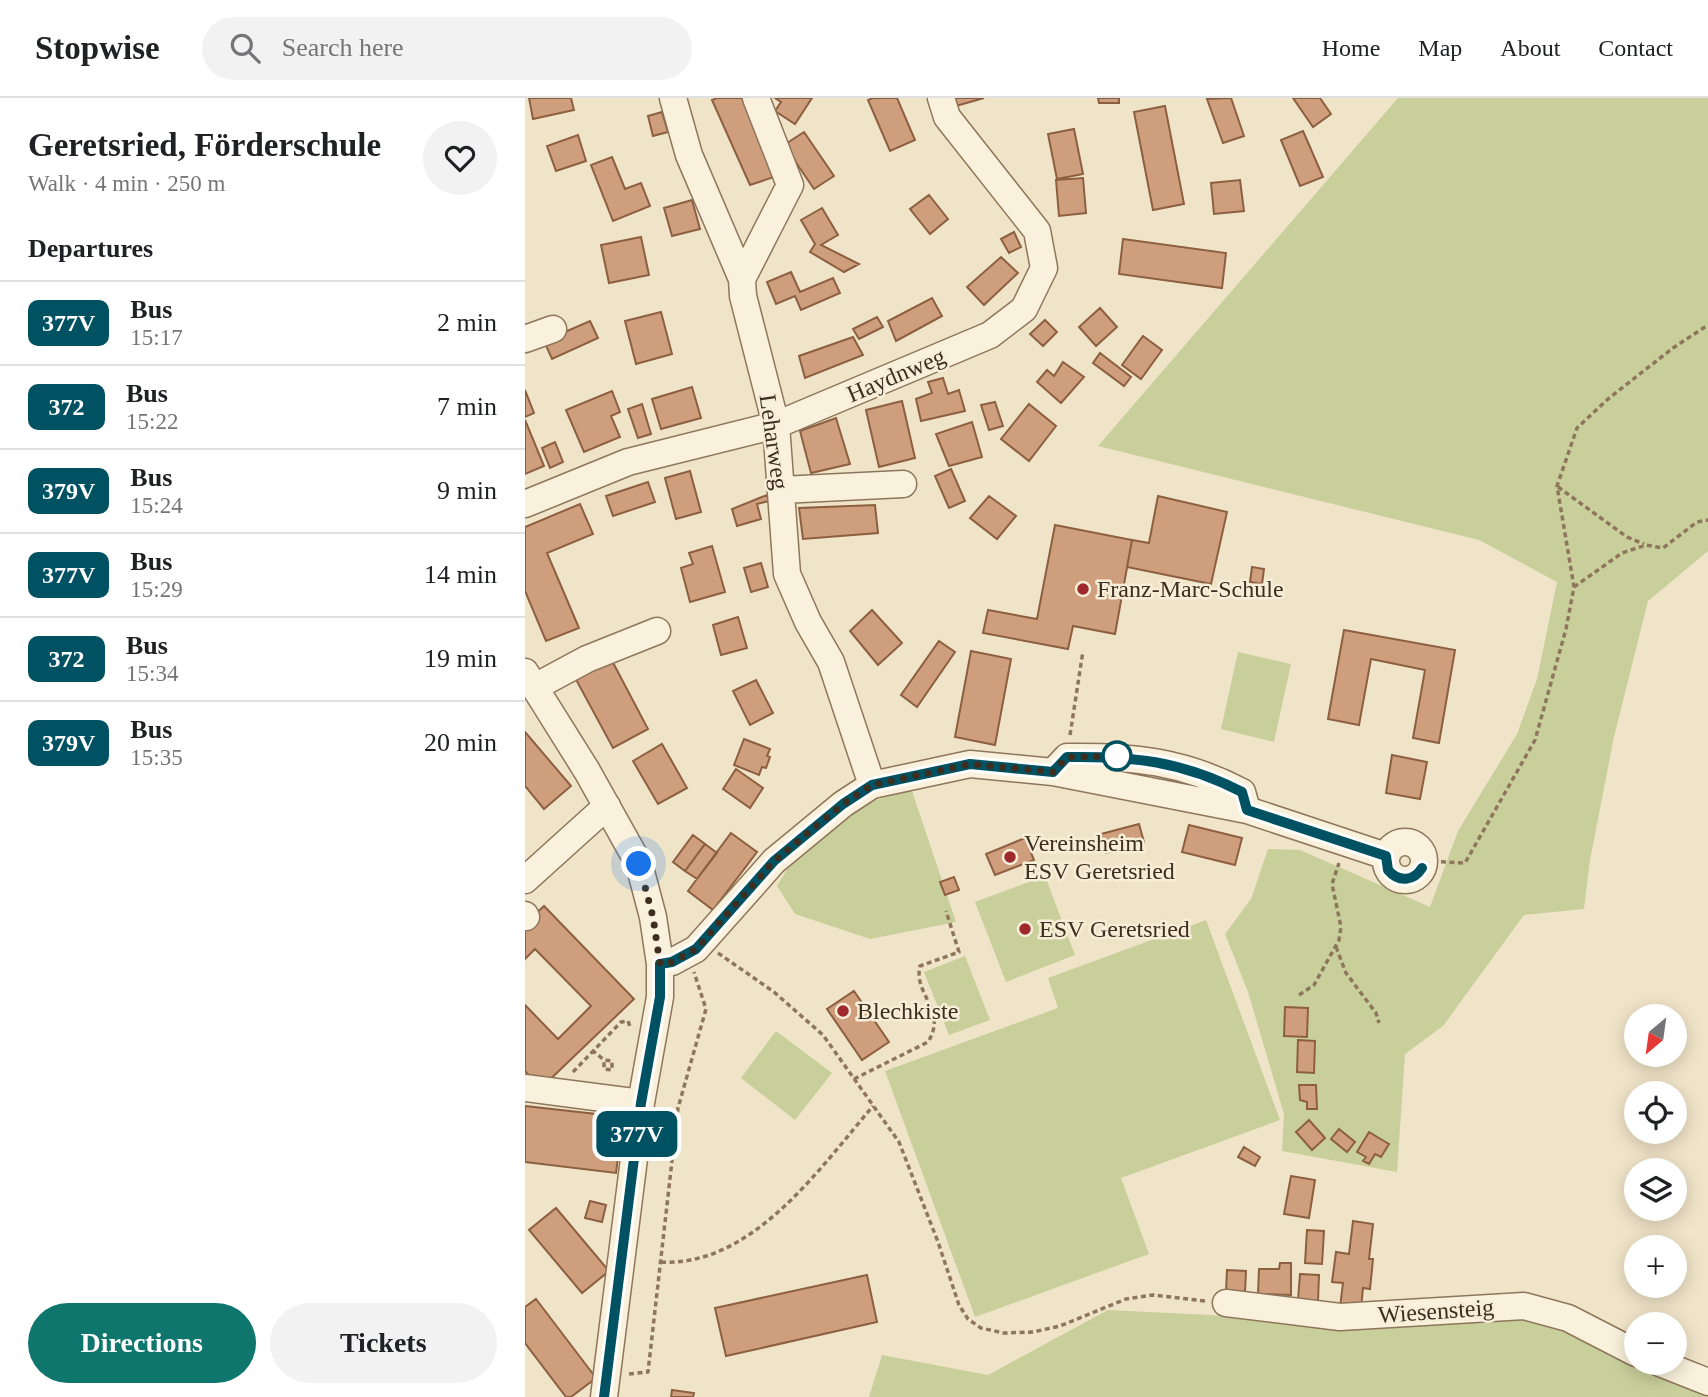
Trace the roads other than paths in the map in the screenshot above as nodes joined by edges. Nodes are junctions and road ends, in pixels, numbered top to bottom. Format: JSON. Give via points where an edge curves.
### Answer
{"nodes":[{"id":1,"x":673,"y":98,"type":"edge"},
{"id":2,"x":755,"y":98,"type":"edge"},
{"id":3,"x":940,"y":98,"type":"edge"},
{"id":4,"x":742,"y":279,"type":"junction"},
{"id":5,"x":553,"y":329,"type":"dead end"},
{"id":6,"x":525,"y":339,"type":"edge"},
{"id":7,"x":776,"y":425,"type":"junction"},
{"id":8,"x":903,"y":484,"type":"dead end"},
{"id":9,"x":781,"y":490,"type":"junction"},
{"id":10,"x":525,"y":504,"type":"edge"},
{"id":11,"x":657,"y":631,"type":"dead end"},
{"id":12,"x":528,"y":677,"type":"edge"},
{"id":13,"x":872,"y":785,"type":"junction"},
{"id":14,"x":607,"y":806,"type":"junction"},
{"id":15,"x":1424,"y":861,"type":"road end"},
{"id":16,"x":525,"y":880,"type":"edge"},
{"id":17,"x":660,"y":964,"type":"junction"},
{"id":18,"x":525,"y":1088,"type":"edge"},
{"id":19,"x":641,"y":1103,"type":"junction"},
{"id":20,"x":1226,"y":1303,"type":"road end"},
{"id":21,"x":1624,"y":1347,"type":"edge"},
{"id":22,"x":1687,"y":1374,"type":"edge"},
{"id":23,"x":1708,"y":1382,"type":"edge"},
{"id":24,"x":605,"y":1387,"type":"edge"}],
"edges":[{"from":1,"to":4,"type":"street","name":"Leharweg","via":[[689,155]]},
{"from":2,"to":4,"type":"street","via":[[790,185]]},
{"from":3,"to":7,"type":"street","name":"Haydnweg","via":[[947,117],[1037,231],[1044,268],[1024,309],[990,335]]},
{"from":4,"to":7,"type":"street","name":"Leharweg"},
{"from":5,"to":6,"type":"street"},
{"from":7,"to":9,"type":"street","name":"Leharweg"},
{"from":7,"to":10,"type":"street","name":"Haydnweg","via":[[628,462]]},
{"from":8,"to":9,"type":"street"},
{"from":9,"to":13,"type":"street","name":"Leharweg","via":[[787,574],[831,662]]},
{"from":11,"to":12,"type":"street"},
{"from":12,"to":14,"type":"street"},
{"from":13,"to":15,"type":"street","via":[[970,764],[1060,765],[1247,810],[1386,856],[1396,844],[1406,842],[1418,847]]},
{"from":13,"to":17,"type":"street","via":[[774,861],[695,948]]},
{"from":14,"to":16,"type":"street"},
{"from":14,"to":17,"type":"street","via":[[639,864]]},
{"from":17,"to":19,"type":"street","via":[[660,997]]},
{"from":18,"to":19,"type":"street","via":[[570,1081]]},
{"from":19,"to":24,"type":"street"},
{"from":20,"to":21,"type":"street","name":"Wiesensteig","via":[[1341,1317],[1524,1306],[1568,1318]]},
{"from":22,"to":23,"type":"street"}]}
